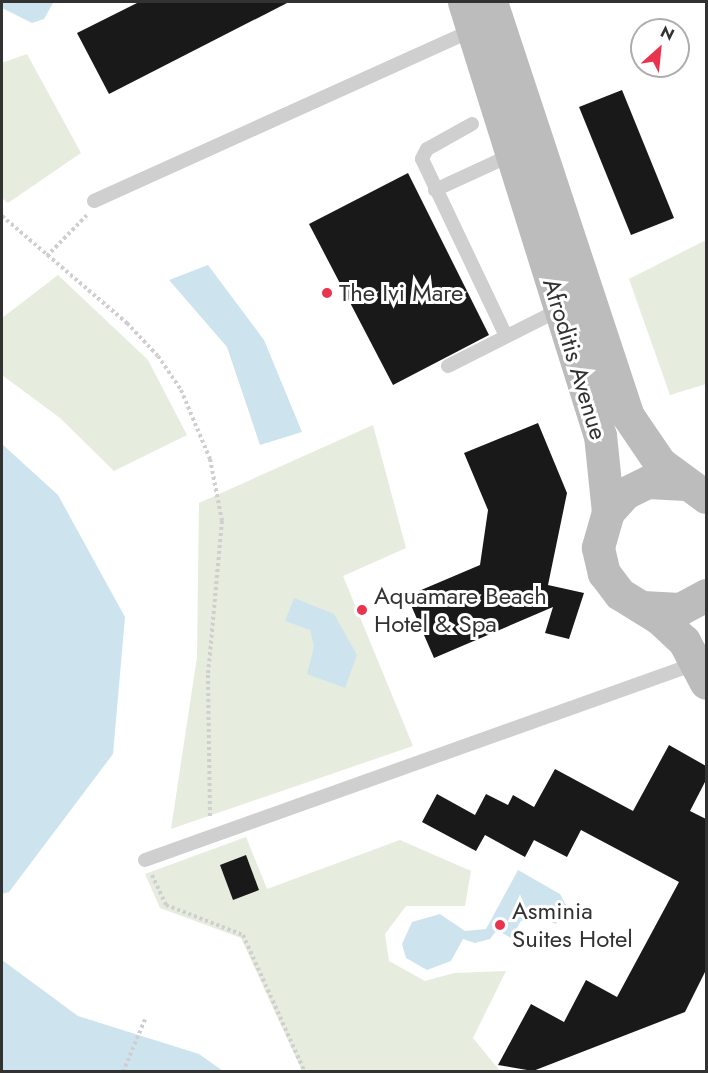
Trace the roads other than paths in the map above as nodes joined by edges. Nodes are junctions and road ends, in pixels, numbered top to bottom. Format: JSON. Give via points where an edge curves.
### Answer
{"nodes":[{"id":1,"x":491,"y":2,"type":"edge"},
{"id":2,"x":469,"y":16,"type":"edge"},
{"id":3,"x":472,"y":124,"type":"dead end"},
{"id":4,"x":511,"y":155,"type":"junction"},
{"id":5,"x":435,"y":190,"type":"junction"},
{"id":6,"x":94,"y":201,"type":"road end"},
{"id":7,"x":561,"y":309,"type":"junction"},
{"id":8,"x":506,"y":336,"type":"junction"},
{"id":9,"x":448,"y":366,"type":"dead end"},
{"id":10,"x":696,"y":490,"type":"edge"},
{"id":11,"x":608,"y":512,"type":"junction"},
{"id":12,"x":706,"y":595,"type":"edge"},
{"id":13,"x":642,"y":607,"type":"junction"},
{"id":14,"x":702,"y":673,"type":"edge"},
{"id":15,"x":145,"y":860,"type":"road end"}],
"edges":[{"from":1,"to":10,"type":"main road","name":"Afroditis Avenue","via":[[628,416],[646,448]]},
{"from":2,"to":4,"type":"main road","name":"Afroditis Avenue"},
{"from":2,"to":6,"type":"lane"},
{"from":3,"to":5,"type":"lane","via":[[423,153]]},
{"from":4,"to":5,"type":"lane"},
{"from":4,"to":7,"type":"main road","name":"Afroditis Avenue"},
{"from":5,"to":8,"type":"lane"},
{"from":7,"to":8,"type":"lane"},
{"from":7,"to":11,"type":"main road","name":"Afroditis Avenue","via":[[600,435]]},
{"from":8,"to":9,"type":"lane"},
{"from":10,"to":11,"type":"main road","via":[[648,482],[625,493]]},
{"from":11,"to":13,"type":"main road","name":"Afroditis Avenue","via":[[599,536],[604,573],[620,594]]},
{"from":12,"to":13,"type":"main road","via":[[680,609]]},
{"from":13,"to":14,"type":"main road","name":"Afroditis Avenue","via":[[670,627]]},
{"from":14,"to":15,"type":"lane"}]}
